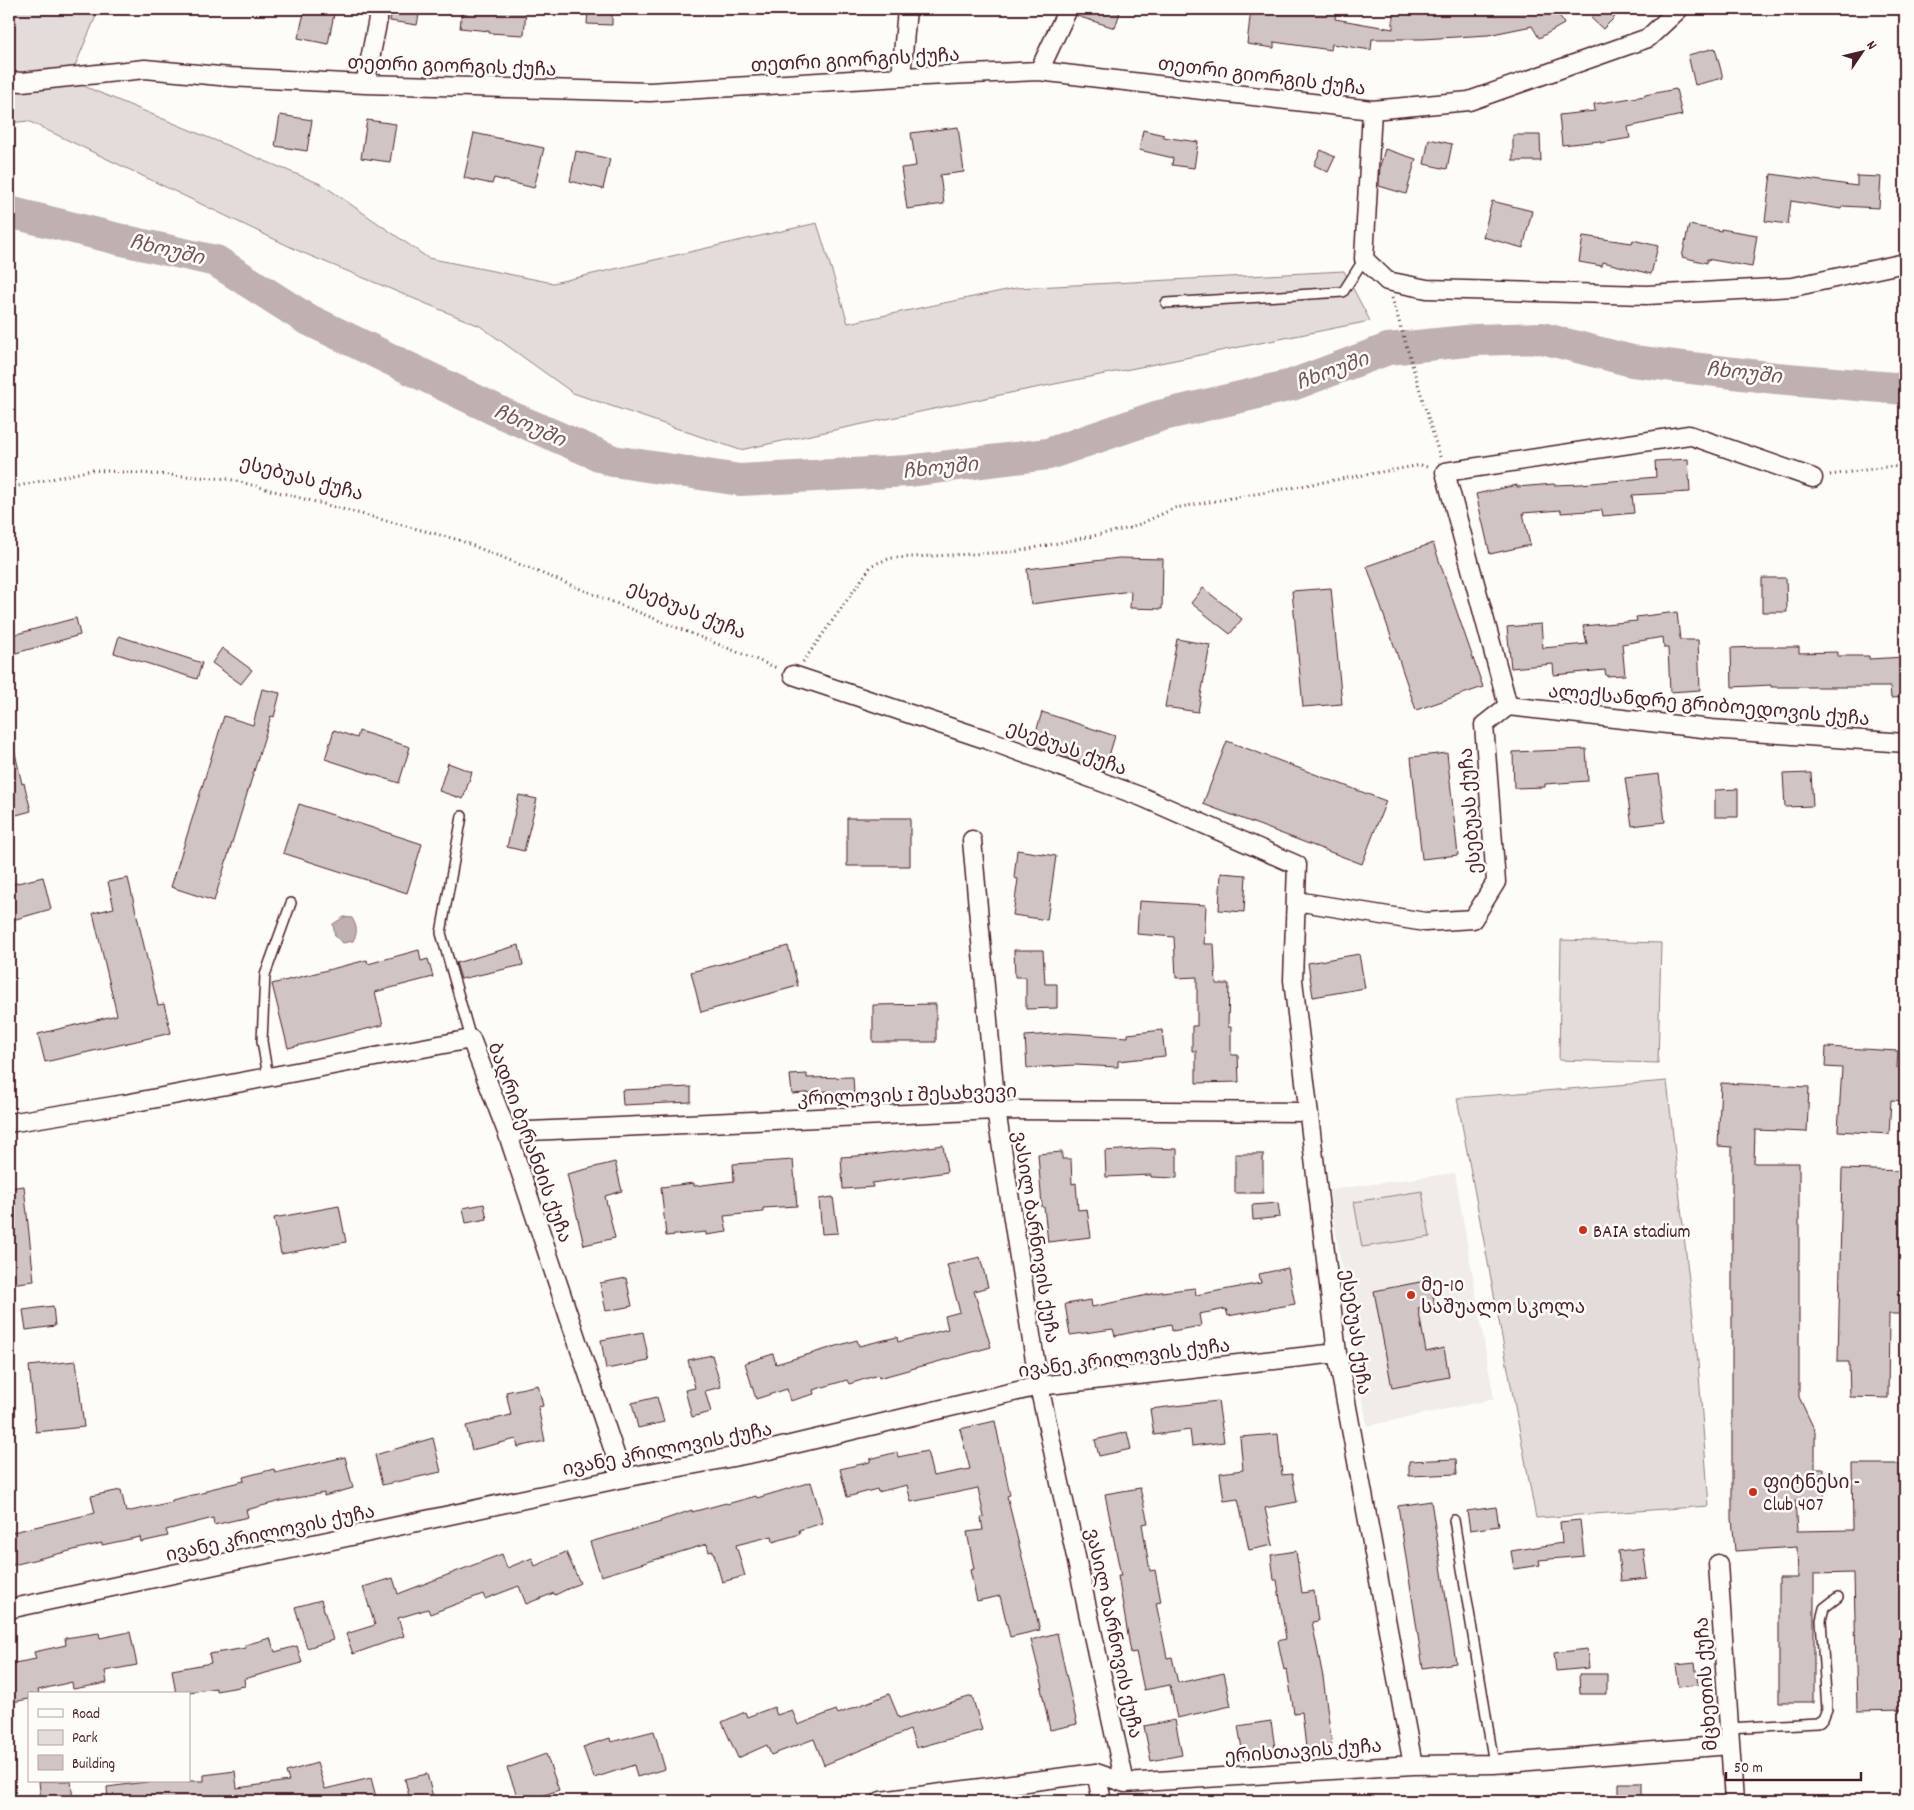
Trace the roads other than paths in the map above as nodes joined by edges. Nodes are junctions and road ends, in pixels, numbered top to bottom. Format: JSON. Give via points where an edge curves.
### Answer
{"nodes":[{"id":1,"x":380,"y":9,"type":"edge"},
{"id":2,"x":906,"y":9,"type":"edge"},
{"id":3,"x":1068,"y":9,"type":"edge"},
{"id":4,"x":1679,"y":9,"type":"edge"},
{"id":5,"x":1039,"y":71,"type":"junction"},
{"id":6,"x":901,"y":76,"type":"junction"},
{"id":7,"x":9,"y":81,"type":"edge"},
{"id":8,"x":365,"y":84,"type":"junction"},
{"id":9,"x":1372,"y":110,"type":"junction"},
{"id":10,"x":1364,"y":259,"type":"junction"},
{"id":11,"x":1905,"y":263,"type":"edge"},
{"id":12,"x":1166,"y":304,"type":"dead end"},
{"id":13,"x":1813,"y":478,"type":"road end"},
{"id":14,"x":794,"y":675,"type":"road end"},
{"id":15,"x":1508,"y":706,"type":"junction"},
{"id":16,"x":1905,"y":743,"type":"edge"},
{"id":17,"x":462,"y":816,"type":"dead end"},
{"id":18,"x":972,"y":840,"type":"dead end"},
{"id":19,"x":1296,"y":901,"type":"junction"},
{"id":20,"x":291,"y":903,"type":"dead end"},
{"id":21,"x":471,"y":1040,"type":"junction"},
{"id":22,"x":268,"y":1077,"type":"junction"},
{"id":23,"x":996,"y":1110,"type":"junction"},
{"id":24,"x":1308,"y":1112,"type":"junction"},
{"id":25,"x":9,"y":1123,"type":"edge"},
{"id":26,"x":507,"y":1132,"type":"junction"},
{"id":27,"x":1337,"y":1353,"type":"junction"},
{"id":28,"x":1039,"y":1386,"type":"junction"},
{"id":29,"x":623,"y":1478,"type":"junction"},
{"id":30,"x":1454,"y":1520,"type":"dead end"},
{"id":31,"x":1718,"y":1564,"type":"dead end"},
{"id":32,"x":1838,"y":1597,"type":"dead end"},
{"id":33,"x":9,"y":1609,"type":"edge"},
{"id":34,"x":1729,"y":1728,"type":"junction"},
{"id":35,"x":1730,"y":1745,"type":"junction"},
{"id":36,"x":1494,"y":1764,"type":"junction"},
{"id":37,"x":1413,"y":1765,"type":"junction"},
{"id":38,"x":1096,"y":1773,"type":"junction"},
{"id":39,"x":1126,"y":1783,"type":"junction"},
{"id":40,"x":882,"y":1801,"type":"edge"},
{"id":41,"x":1102,"y":1801,"type":"edge"},
{"id":42,"x":1734,"y":1801,"type":"edge"}],
"edges":[{"from":1,"to":8,"type":"street"},
{"from":2,"to":6,"type":"street"},
{"from":3,"to":5,"type":"street"},
{"from":4,"to":9,"type":"street","name":"თეთრი გიორგის ქუჩა","via":[[1648,38],[1469,101]]},
{"from":5,"to":6,"type":"street","name":"თეთრი გიორგის ქუჩა"},
{"from":5,"to":9,"type":"street","name":"თეთრი გიორგის ქუჩა"},
{"from":6,"to":8,"type":"street","name":"თეთრი გიორგის ქუჩა","via":[[650,92]]},
{"from":7,"to":8,"type":"street","name":"თეთრი გიორგის ქუჩა","via":[[145,69],[230,78]]},
{"from":9,"to":10,"type":"street"},
{"from":10,"to":11,"type":"street","via":[[1387,281],[1427,289],[1647,295],[1793,287]]},
{"from":10,"to":12,"type":"lane","via":[[1343,292]]},
{"from":13,"to":15,"type":"street","via":[[1689,435],[1445,472]]},
{"from":14,"to":19,"type":"street","name":"ესებუას ქუჩა","via":[[988,740],[1142,797],[1297,864]]},
{"from":15,"to":16,"type":"street","name":"ალექსანდრე გრიბოედოვის ქუჩა","via":[[1710,729]]},
{"from":15,"to":19,"type":"street","name":"ესებუას ქუჩა","via":[[1484,725],[1496,882],[1473,919],[1425,922]]},
{"from":17,"to":21,"type":"lane","via":[[441,934]]},
{"from":18,"to":23,"type":"street","name":"ვასილ ბარნოვის ქუჩა"},
{"from":19,"to":24,"type":"street","name":"ესებუას ქუჩა","via":[[1293,980]]},
{"from":20,"to":22,"type":"lane","via":[[266,975],[262,1040]]},
{"from":21,"to":22,"type":"street","name":"ბადრი ბერანძის ქუჩა"},
{"from":21,"to":26,"type":"street","name":"ბადრი ბერანძის ქუჩა"},
{"from":22,"to":25,"type":"street","name":"ბადრი ბერანძის ქუჩა"},
{"from":23,"to":24,"type":"street","name":"კრილოვის I შესახვევი"},
{"from":23,"to":26,"type":"street","name":"კრილოვის I შესახვევი"},
{"from":23,"to":28,"type":"street","name":"ვასილ ბარნოვის ქუჩა"},
{"from":24,"to":27,"type":"street","name":"ესებუას ქუჩა"},
{"from":26,"to":29,"type":"street","name":"ბადრი ბერანძის ქუჩა"},
{"from":27,"to":28,"type":"street","name":"ივანე კრილოვის ქუჩა"},
{"from":27,"to":37,"type":"street","name":"ესებუას ქუჩა"},
{"from":28,"to":29,"type":"street","name":"ივანე კრილოვის ქუჩა","via":[[769,1450]]},
{"from":28,"to":39,"type":"street","name":"ვასილ ბარნოვის ქუჩა"},
{"from":29,"to":33,"type":"street","name":"ივანე კრილოვის ქუჩა"},
{"from":30,"to":36,"type":"lane"},
{"from":31,"to":34,"type":"street","name":"მცხეთის ქუჩა"},
{"from":32,"to":34,"type":"lane","via":[[1824,1608],[1821,1620],[1827,1710],[1823,1719],[1817,1723]]},
{"from":34,"to":35,"type":"street","name":"მცხეთის ქუჩა"},
{"from":35,"to":36,"type":"street","name":"ერისთავის ქუჩა"},
{"from":35,"to":42,"type":"street","name":"მცხეთის ქუჩა"},
{"from":36,"to":37,"type":"street","name":"ერისთავის ქუჩა"},
{"from":37,"to":39,"type":"street","name":"ერისთავის ქუჩა"},
{"from":38,"to":39,"type":"street","name":"ერისთავის ქუჩა"},
{"from":38,"to":40,"type":"street","name":"ერისთავის ქუჩა"},
{"from":38,"to":41,"type":"street"}]}
